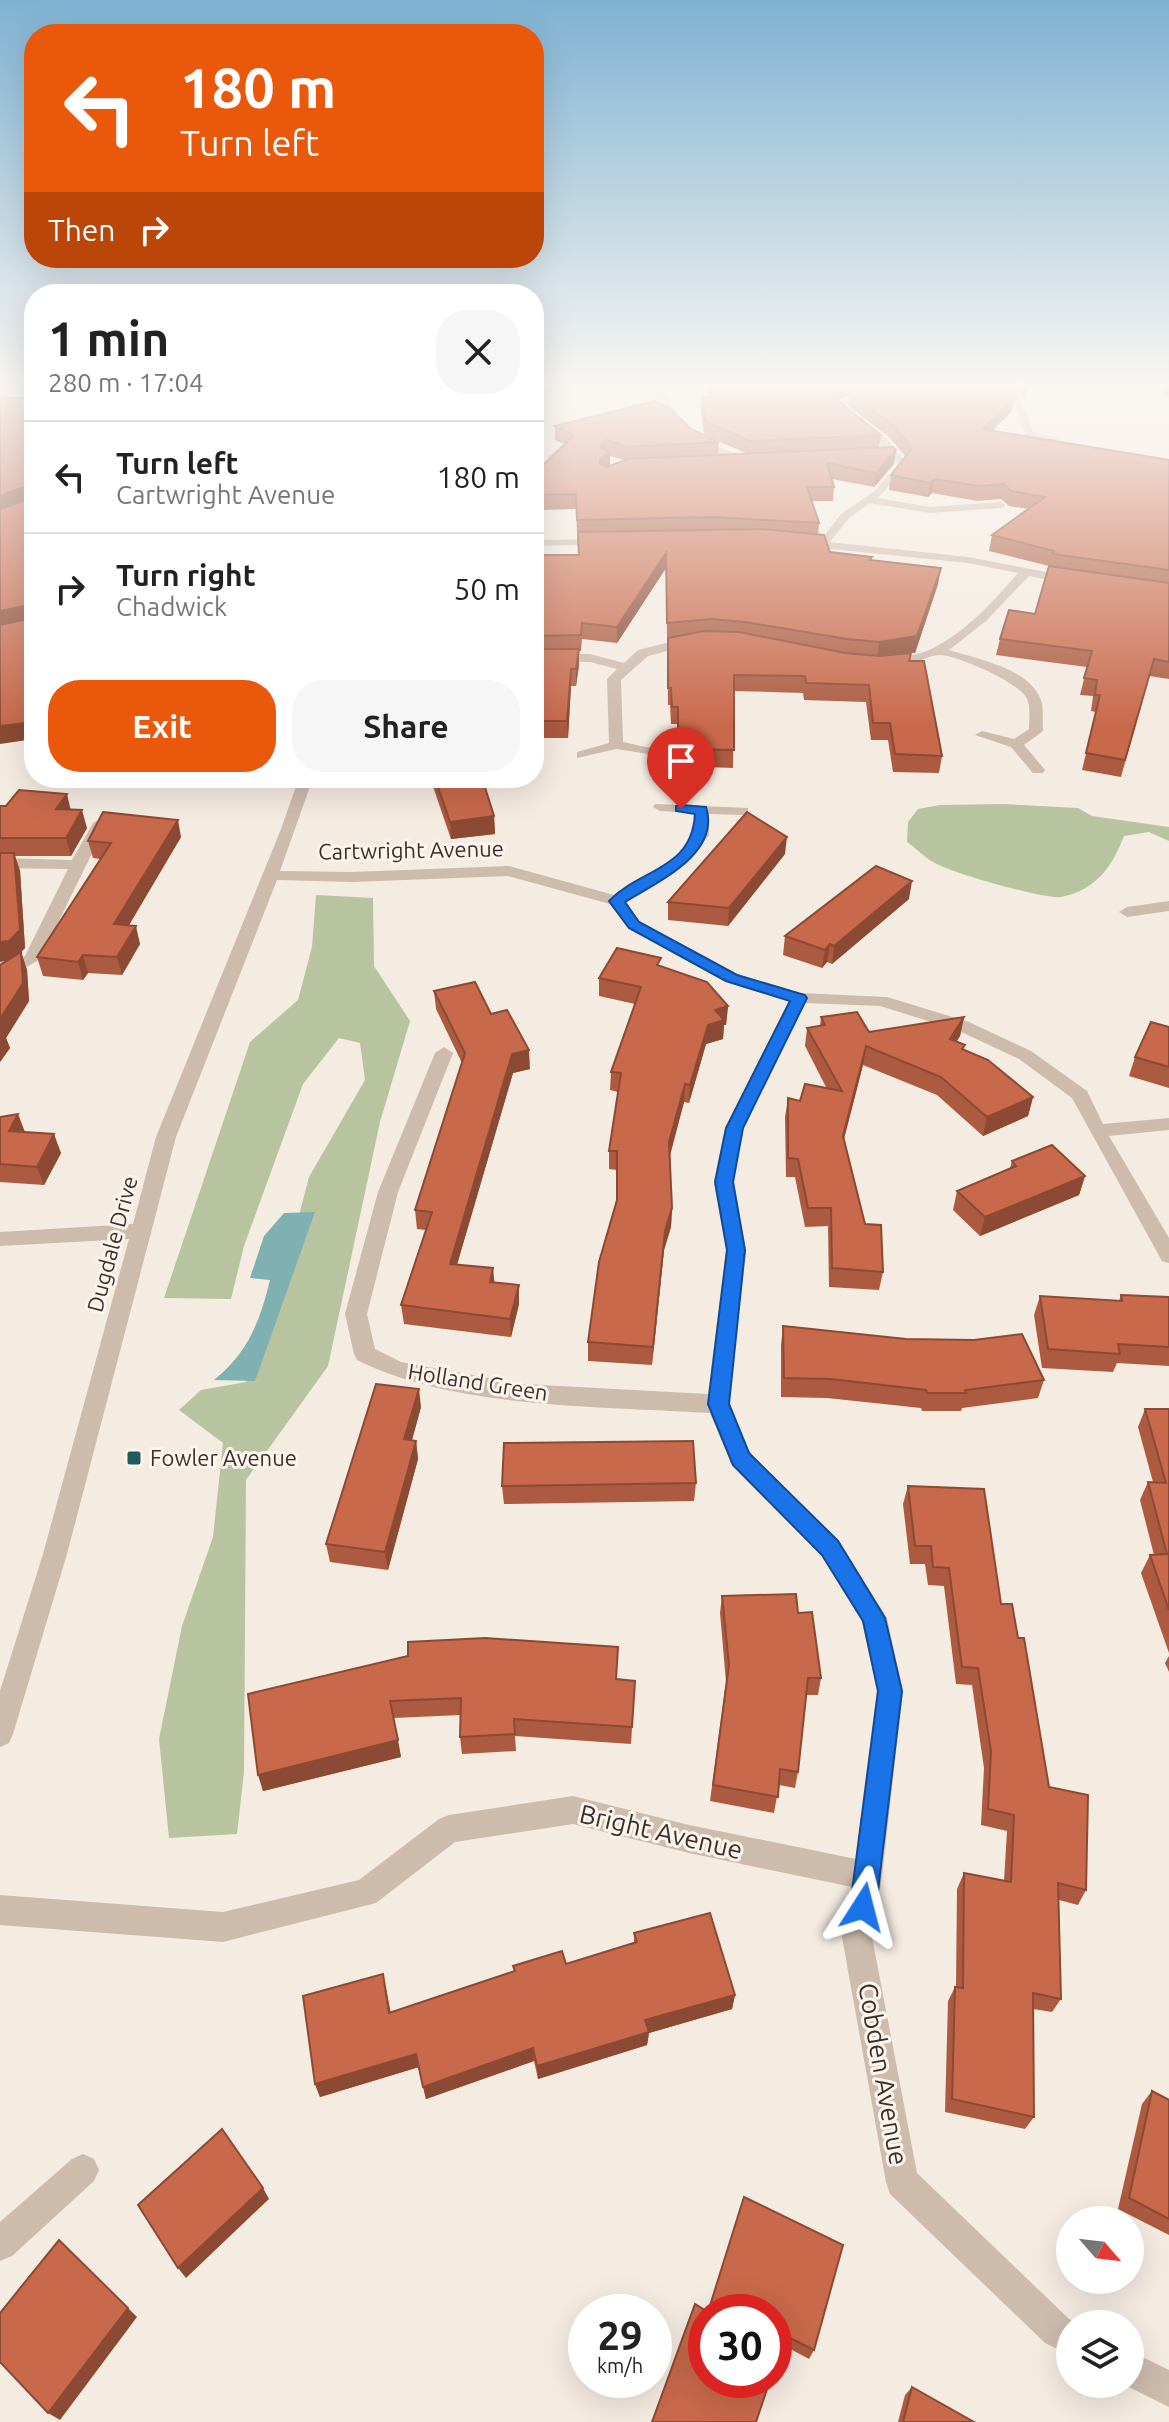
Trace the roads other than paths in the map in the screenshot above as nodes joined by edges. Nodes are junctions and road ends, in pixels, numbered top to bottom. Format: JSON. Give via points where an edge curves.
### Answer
{"nodes":[{"id":1,"x":867,"y":501,"type":"edge"},
{"id":2,"x":875,"y":501,"type":"edge"},
{"id":3,"x":1001,"y":505,"type":"edge"},
{"id":4,"x":970,"y":507,"type":"junction"},
{"id":5,"x":984,"y":519,"type":"dead end"},
{"id":6,"x":617,"y":540,"type":"edge"},
{"id":7,"x":792,"y":541,"type":"edge"},
{"id":8,"x":544,"y":543,"type":"edge"},
{"id":9,"x":822,"y":545,"type":"junction"},
{"id":10,"x":1026,"y":572,"type":"junction"},
{"id":11,"x":1093,"y":583,"type":"edge"},
{"id":12,"x":711,"y":640,"type":"edge"},
{"id":13,"x":941,"y":651,"type":"junction"},
{"id":14,"x":544,"y":658,"type":"edge"},
{"id":15,"x":878,"y":665,"type":"edge"},
{"id":16,"x":626,"y":668,"type":"junction"},
{"id":17,"x":982,"y":735,"type":"dead end"},
{"id":18,"x":1016,"y":744,"type":"junction"},
{"id":19,"x":616,"y":745,"type":"junction"},
{"id":20,"x":650,"y":752,"type":"dead end"},
{"id":21,"x":582,"y":755,"type":"dead end"},
{"id":22,"x":1038,"y":770,"type":"dead end"},
{"id":23,"x":302,"y":788,"type":"edge"},
{"id":24,"x":660,"y":807,"type":"dead end"},
{"id":25,"x":702,"y":810,"type":"junction"},
{"id":26,"x":743,"y":811,"type":"edge"},
{"id":27,"x":100,"y":823,"type":"edge"},
{"id":28,"x":0,"y":863,"type":"edge"},
{"id":29,"x":77,"y":865,"type":"junction"},
{"id":30,"x":271,"y":875,"type":"junction"},
{"id":31,"x":616,"y":901,"type":"junction"},
{"id":32,"x":1161,"y":908,"type":"edge"},
{"id":33,"x":1127,"y":912,"type":"dead end"},
{"id":34,"x":1169,"y":922,"type":"edge"},
{"id":35,"x":0,"y":978,"type":"edge"},
{"id":36,"x":799,"y":998,"type":"junction"},
{"id":37,"x":444,"y":1053,"type":"dead end"},
{"id":38,"x":1169,"y":1124,"type":"edge"},
{"id":39,"x":1097,"y":1131,"type":"junction"},
{"id":40,"x":141,"y":1231,"type":"junction"},
{"id":41,"x":0,"y":1239,"type":"edge"},
{"id":42,"x":1169,"y":1256,"type":"edge"},
{"id":43,"x":718,"y":1404,"type":"junction"},
{"id":44,"x":0,"y":1734,"type":"edge"},
{"id":45,"x":868,"y":1876,"type":"junction"},
{"id":46,"x":0,"y":1910,"type":"edge"},
{"id":47,"x":83,"y":2170,"type":"dead end"},
{"id":48,"x":0,"y":2244,"type":"edge"},
{"id":49,"x":1056,"y":2330,"type":"edge"},
{"id":50,"x":1144,"y":2376,"type":"edge"},
{"id":51,"x":1169,"y":2389,"type":"edge"}],
"edges":[{"from":1,"to":9,"type":"street","via":[[845,516]]},
{"from":2,"to":4,"type":"street","via":[[930,510]]},
{"from":3,"to":4,"type":"street"},
{"from":4,"to":5,"type":"street"},
{"from":6,"to":8,"type":"street"},
{"from":7,"to":9,"type":"street"},
{"from":9,"to":10,"type":"street","via":[[968,560]]},
{"from":10,"to":11,"type":"street"},
{"from":10,"to":13,"type":"street","via":[[986,617]]},
{"from":12,"to":16,"type":"street","via":[[687,640],[643,653]]},
{"from":13,"to":15,"type":"street","via":[[905,664]]},
{"from":13,"to":18,"type":"street","via":[[1026,687],[1034,699],[1036,731]]},
{"from":14,"to":16,"type":"street","via":[[590,658]]},
{"from":16,"to":19,"type":"street","via":[[614,679]]},
{"from":17,"to":18,"type":"street"},
{"from":18,"to":22,"type":"street"},
{"from":19,"to":20,"type":"street"},
{"from":19,"to":21,"type":"street"},
{"from":23,"to":30,"type":"street","name":"Dugdale Drive"},
{"from":24,"to":25,"type":"street"},
{"from":25,"to":26,"type":"street"},
{"from":25,"to":31,"type":"street","via":[[701,835],[681,861]]},
{"from":27,"to":29,"type":"street"},
{"from":28,"to":29,"type":"street"},
{"from":29,"to":35,"type":"street","via":[[32,959]]},
{"from":30,"to":31,"type":"street","name":"Cartwright Avenue","via":[[509,871]]},
{"from":30,"to":40,"type":"street","name":"Dugdale Drive","via":[[166,1137]]},
{"from":31,"to":36,"type":"street","via":[[634,925],[731,978]]},
{"from":32,"to":33,"type":"street"},
{"from":32,"to":34,"type":"street"},
{"from":36,"to":39,"type":"street","via":[[881,1001],[963,1026],[1025,1055],[1080,1095]]},
{"from":36,"to":43,"type":"street","name":"Cobden Avenue","via":[[732,1141],[724,1182],[736,1250]]},
{"from":37,"to":43,"type":"street","name":"Holland Green","via":[[388,1192],[368,1268],[356,1314],[365,1354],[397,1370],[523,1393]]},
{"from":38,"to":39,"type":"street"},
{"from":39,"to":42,"type":"street"},
{"from":40,"to":41,"type":"street"},
{"from":40,"to":44,"type":"street","name":"Dugdale Drive","via":[[55,1554]]},
{"from":43,"to":45,"type":"street","name":"Cobden Avenue","via":[[740,1459],[830,1548],[874,1618],[890,1691]]},
{"from":45,"to":46,"type":"street","name":"Bright Avenue","via":[[573,1810],[449,1829],[366,1893],[223,1927]]},
{"from":45,"to":49,"type":"street","name":"Cobden Avenue","via":[[857,1937],[902,2182]]},
{"from":47,"to":48,"type":"street"},
{"from":50,"to":51,"type":"street"}]}
